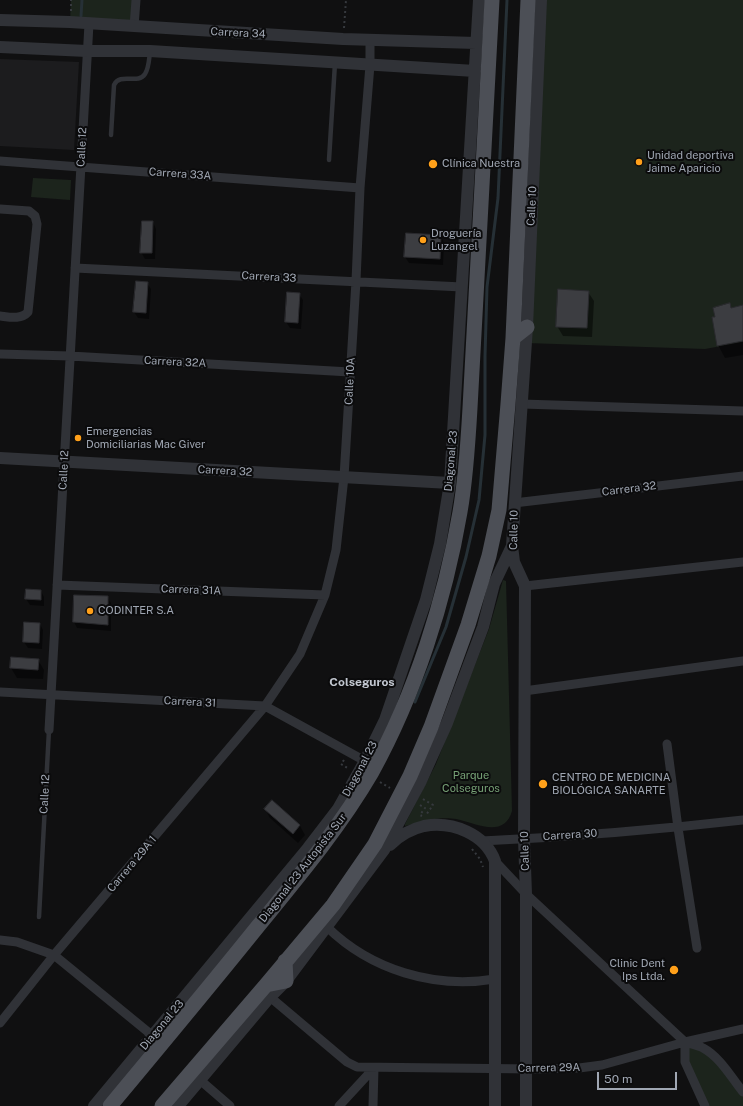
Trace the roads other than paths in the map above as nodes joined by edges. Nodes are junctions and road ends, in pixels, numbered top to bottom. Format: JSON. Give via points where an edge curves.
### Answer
{"nodes":[{"id":1,"x":136,"y":0,"type":"edge"},
{"id":2,"x":479,"y":0,"type":"edge"},
{"id":3,"x":492,"y":0,"type":"edge"},
{"id":4,"x":528,"y":0,"type":"edge"},
{"id":5,"x":541,"y":0,"type":"edge"},
{"id":6,"x":0,"y":20,"type":"edge"},
{"id":7,"x":89,"y":24,"type":"junction"},
{"id":8,"x":134,"y":27,"type":"junction"},
{"id":9,"x":370,"y":39,"type":"junction"},
{"id":10,"x":476,"y":43,"type":"junction"},
{"id":11,"x":0,"y":47,"type":"edge"},
{"id":12,"x":87,"y":51,"type":"junction"},
{"id":13,"x":150,"y":51,"type":"junction"},
{"id":14,"x":335,"y":63,"type":"junction"},
{"id":15,"x":370,"y":65,"type":"junction"},
{"id":16,"x":475,"y":71,"type":"junction"},
{"id":17,"x":111,"y":135,"type":"dead end"},
{"id":18,"x":329,"y":160,"type":"dead end"},
{"id":19,"x":0,"y":161,"type":"edge"},
{"id":20,"x":81,"y":167,"type":"junction"},
{"id":21,"x":360,"y":188,"type":"junction"},
{"id":22,"x":0,"y":209,"type":"edge"},
{"id":23,"x":75,"y":268,"type":"junction"},
{"id":24,"x":356,"y":281,"type":"junction"},
{"id":25,"x":462,"y":287,"type":"junction"},
{"id":26,"x":514,"y":312,"type":"junction"},
{"id":27,"x":0,"y":316,"type":"edge"},
{"id":28,"x":527,"y":325,"type":"junction"},
{"id":29,"x":513,"y":338,"type":"junction"},
{"id":30,"x":0,"y":354,"type":"edge"},
{"id":31,"x":70,"y":356,"type":"junction"},
{"id":32,"x":350,"y":372,"type":"junction"},
{"id":33,"x":515,"y":404,"type":"junction"},
{"id":34,"x":743,"y":412,"type":"edge"},
{"id":35,"x":0,"y":458,"type":"edge"},
{"id":36,"x":64,"y":462,"type":"junction"},
{"id":37,"x":743,"y":476,"type":"edge"},
{"id":38,"x":344,"y":477,"type":"junction"},
{"id":39,"x":450,"y":483,"type":"junction"},
{"id":40,"x":514,"y":503,"type":"junction"},
{"id":41,"x":512,"y":546,"type":"junction"},
{"id":42,"x":743,"y":562,"type":"edge"},
{"id":43,"x":57,"y":585,"type":"junction"},
{"id":44,"x":525,"y":586,"type":"junction"},
{"id":45,"x":325,"y":595,"type":"junction"},
{"id":46,"x":743,"y":661,"type":"edge"},
{"id":47,"x":524,"y":691,"type":"junction"},
{"id":48,"x":0,"y":692,"type":"edge"},
{"id":49,"x":51,"y":695,"type":"junction"},
{"id":50,"x":265,"y":706,"type":"junction"},
{"id":51,"x":437,"y":729,"type":"junction"},
{"id":52,"x":49,"y":730,"type":"joint"},
{"id":53,"x":667,"y":744,"type":"dead end"},
{"id":54,"x":365,"y":761,"type":"junction"},
{"id":55,"x":743,"y":820,"type":"edge"},
{"id":56,"x":678,"y":828,"type":"junction"},
{"id":57,"x":524,"y":839,"type":"junction"},
{"id":58,"x":482,"y":840,"type":"junction"},
{"id":59,"x":384,"y":850,"type":"junction"},
{"id":60,"x":495,"y":861,"type":"junction"},
{"id":61,"x":526,"y":894,"type":"junction"},
{"id":62,"x":39,"y":917,"type":"dead end"},
{"id":63,"x":327,"y":927,"type":"junction"},
{"id":64,"x":0,"y":940,"type":"edge"},
{"id":65,"x":697,"y":948,"type":"dead end"},
{"id":66,"x":54,"y":955,"type":"junction"},
{"id":67,"x":285,"y":961,"type":"junction"},
{"id":68,"x":495,"y":978,"type":"junction"},
{"id":69,"x":286,"y":981,"type":"junction"},
{"id":70,"x":268,"y":991,"type":"junction"},
{"id":71,"x":0,"y":1023,"type":"edge"},
{"id":72,"x":743,"y":1029,"type":"edge"},
{"id":73,"x":153,"y":1036,"type":"junction"},
{"id":74,"x":685,"y":1042,"type":"junction"},
{"id":75,"x":374,"y":1068,"type":"junction"},
{"id":76,"x":495,"y":1069,"type":"junction"},
{"id":77,"x":526,"y":1069,"type":"junction"},
{"id":78,"x":200,"y":1080,"type":"junction"},
{"id":79,"x":743,"y":1092,"type":"edge"},
{"id":80,"x":94,"y":1106,"type":"edge"},
{"id":81,"x":110,"y":1106,"type":"edge"},
{"id":82,"x":162,"y":1106,"type":"edge"},
{"id":83,"x":178,"y":1106,"type":"edge"},
{"id":84,"x":230,"y":1106,"type":"edge"},
{"id":85,"x":339,"y":1106,"type":"edge"},
{"id":86,"x":373,"y":1106,"type":"edge"},
{"id":87,"x":495,"y":1106,"type":"edge"},
{"id":88,"x":526,"y":1106,"type":"edge"},
{"id":89,"x":705,"y":1106,"type":"edge"}],
"edges":[{"from":1,"to":8,"type":"street"},
{"from":2,"to":10,"type":"street"},
{"from":3,"to":81,"type":"main road","name":"Diagonal 23 Autopista Sur","via":[[466,461],[460,512],[438,610],[407,697],[389,738],[348,810],[318,853]]},
{"from":4,"to":26,"type":"main road","name":"Calle 10"},
{"from":5,"to":28,"type":"street","name":"Calle 10"},
{"from":6,"to":7,"type":"street","name":"Carrera 34"},
{"from":7,"to":8,"type":"street","name":"Carrera 34"},
{"from":7,"to":12,"type":"street","name":"Calle 12"},
{"from":8,"to":9,"type":"street","name":"Carrera 34"},
{"from":9,"to":10,"type":"street","name":"Carrera 34"},
{"from":9,"to":15,"type":"street","name":"Calle 10A"},
{"from":10,"to":16,"type":"street"},
{"from":11,"to":12,"type":"street"},
{"from":12,"to":13,"type":"street"},
{"from":12,"to":20,"type":"street","name":"Calle 12"},
{"from":13,"to":14,"type":"street"},
{"from":13,"to":17,"type":"lane","via":[[145,75],[139,79],[120,79],[114,85]]},
{"from":14,"to":15,"type":"street"},
{"from":14,"to":18,"type":"lane"},
{"from":15,"to":16,"type":"street"},
{"from":15,"to":21,"type":"street","name":"Calle 10A"},
{"from":16,"to":25,"type":"street"},
{"from":19,"to":20,"type":"street","name":"Carrera 33A"},
{"from":20,"to":21,"type":"street","name":"Carrera 33A"},
{"from":20,"to":23,"type":"street","name":"Calle 12"},
{"from":21,"to":24,"type":"street","name":"Calle 10A"},
{"from":22,"to":27,"type":"street","via":[[29,211],[37,224],[28,312],[20,317]]},
{"from":23,"to":24,"type":"street","name":"Carrera 33"},
{"from":23,"to":31,"type":"street","name":"Calle 12"},
{"from":24,"to":25,"type":"street","name":"Carrera 33"},
{"from":24,"to":32,"type":"street","name":"Calle 10A"},
{"from":25,"to":39,"type":"street","name":"Diagonal 23"},
{"from":26,"to":28,"type":"main road"},
{"from":26,"to":29,"type":"main road","name":"Calle 10"},
{"from":28,"to":29,"type":"main road"},
{"from":28,"to":33,"type":"street","name":"Calle 10"},
{"from":29,"to":33,"type":"main road","name":"Calle 10"},
{"from":30,"to":31,"type":"street","name":"Carrera 32A"},
{"from":31,"to":32,"type":"street","name":"Carrera 32A"},
{"from":31,"to":36,"type":"street","name":"Calle 12"},
{"from":32,"to":38,"type":"street","name":"Calle 10A"},
{"from":33,"to":34,"type":"street"},
{"from":33,"to":40,"type":"street","name":"Calle 10"},
{"from":33,"to":51,"type":"main road","via":[[499,510],[489,556]]},
{"from":35,"to":36,"type":"street","name":"Carrera 32"},
{"from":36,"to":38,"type":"street","name":"Carrera 32"},
{"from":36,"to":43,"type":"street","name":"Calle 12"},
{"from":37,"to":40,"type":"street","name":"Carrera 32"},
{"from":38,"to":39,"type":"street","name":"Carrera 32"},
{"from":38,"to":45,"type":"street","name":"Calle 10A","via":[[336,550]]},
{"from":39,"to":54,"type":"street","name":"Diagonal 23","via":[[440,544],[426,600],[385,720]]},
{"from":40,"to":41,"type":"street","name":"Calle 10"},
{"from":41,"to":44,"type":"street","name":"Calle 10","via":[[514,562]]},
{"from":41,"to":51,"type":"street","via":[[494,584],[483,627]]},
{"from":42,"to":44,"type":"street"},
{"from":43,"to":45,"type":"street","name":"Carrera 31A"},
{"from":43,"to":49,"type":"street","name":"Calle 12"},
{"from":44,"to":47,"type":"street","name":"Calle 10"},
{"from":45,"to":50,"type":"street","name":"Calle 10A","via":[[300,654]]},
{"from":46,"to":47,"type":"street"},
{"from":47,"to":57,"type":"street","name":"Calle 10"},
{"from":48,"to":49,"type":"street","name":"Carrera 31"},
{"from":49,"to":50,"type":"street","name":"Carrera 31"},
{"from":49,"to":52,"type":"street","name":"Calle 12"},
{"from":50,"to":54,"type":"street","name":"Carrera 31"},
{"from":50,"to":66,"type":"street","name":"Carrera 29A 1"},
{"from":51,"to":59,"type":"street","via":[[420,783]]},
{"from":51,"to":67,"type":"main road","via":[[375,844],[332,905]]},
{"from":52,"to":62,"type":"lane","name":"Calle 12"},
{"from":53,"to":56,"type":"street"},
{"from":54,"to":73,"type":"street","name":"Diagonal 23","via":[[338,809],[308,848]]},
{"from":55,"to":56,"type":"street","name":"Carrera 30"},
{"from":56,"to":57,"type":"street","name":"Carrera 30"},
{"from":56,"to":65,"type":"street"},
{"from":57,"to":58,"type":"street","name":"Carrera 30"},
{"from":57,"to":61,"type":"street","name":"Calle 10"},
{"from":58,"to":59,"type":"street","name":"Carrera 30","via":[[448,826],[424,826],[397,838]]},
{"from":58,"to":60,"type":"street"},
{"from":59,"to":63,"type":"street"},
{"from":60,"to":61,"type":"street"},
{"from":60,"to":68,"type":"street"},
{"from":61,"to":74,"type":"street"},
{"from":61,"to":77,"type":"street","name":"Calle 10"},
{"from":63,"to":68,"type":"street","via":[[354,950],[404,974],[431,980],[459,982]]},
{"from":63,"to":69,"type":"street"},
{"from":64,"to":66,"type":"street","via":[[17,942]]},
{"from":66,"to":71,"type":"street","name":"Carrera 29A 1"},
{"from":66,"to":73,"type":"street"},
{"from":67,"to":69,"type":"main road"},
{"from":67,"to":70,"type":"main road"},
{"from":68,"to":76,"type":"street"},
{"from":69,"to":70,"type":"main road"},
{"from":70,"to":75,"type":"street","name":"Carrera 29A","via":[[347,1062],[357,1067]]},
{"from":70,"to":78,"type":"street"},
{"from":70,"to":82,"type":"main road"},
{"from":72,"to":74,"type":"street","name":"Carrera 29A"},
{"from":73,"to":80,"type":"street","name":"Diagonal 23"},
{"from":74,"to":77,"type":"street","name":"Carrera 29A","via":[[602,1065]]},
{"from":74,"to":79,"type":"street","via":[[702,1047],[712,1054]]},
{"from":74,"to":89,"type":"street","via":[[685,1062]]},
{"from":75,"to":76,"type":"street","name":"Carrera 29A"},
{"from":75,"to":85,"type":"street"},
{"from":75,"to":86,"type":"street"},
{"from":76,"to":77,"type":"street","name":"Carrera 29A"},
{"from":76,"to":87,"type":"street"},
{"from":77,"to":88,"type":"street","name":"Calle 10"},
{"from":78,"to":83,"type":"street"},
{"from":78,"to":84,"type":"street"}]}
